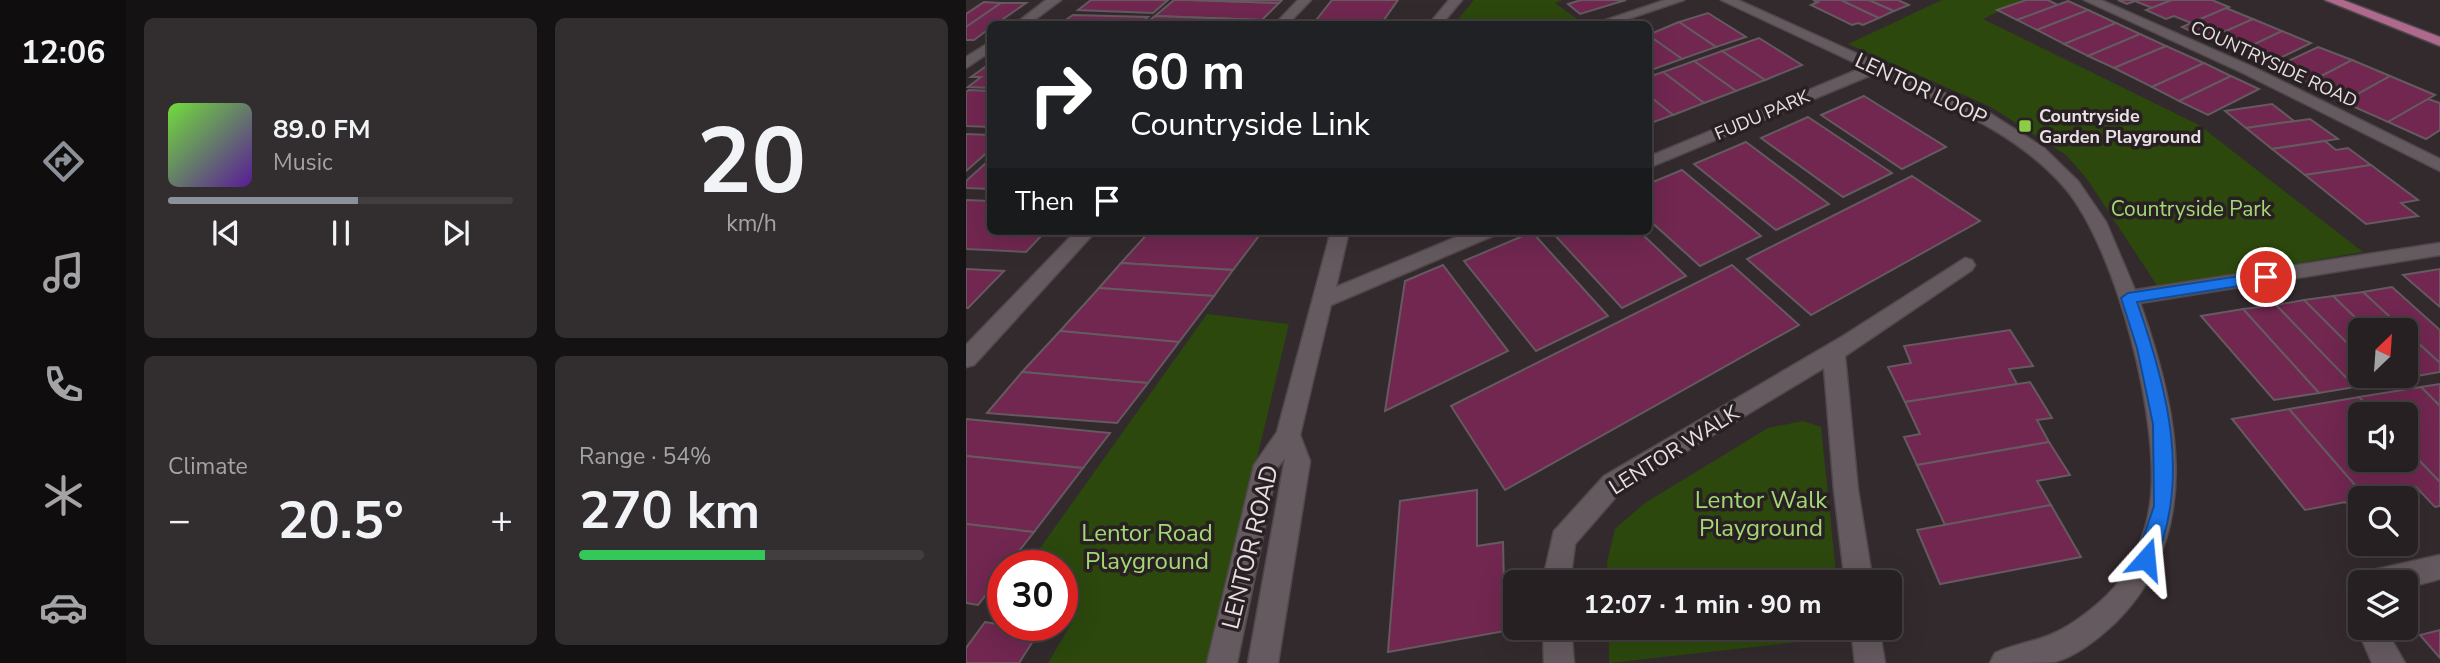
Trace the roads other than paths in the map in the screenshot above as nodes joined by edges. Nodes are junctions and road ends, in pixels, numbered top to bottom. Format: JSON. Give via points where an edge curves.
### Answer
{"nodes":[{"id":1,"x":1055,"y":0,"type":"edge"},
{"id":2,"x":1305,"y":0,"type":"edge"},
{"id":3,"x":1456,"y":0,"type":"edge"},
{"id":4,"x":1678,"y":0,"type":"edge"},
{"id":5,"x":2090,"y":0,"type":"edge"},
{"id":6,"x":2331,"y":0,"type":"edge"},
{"id":7,"x":2370,"y":0,"type":"edge"},
{"id":8,"x":1734,"y":1,"type":"edge"},
{"id":9,"x":1025,"y":21,"type":"edge"},
{"id":10,"x":1285,"y":21,"type":"edge"},
{"id":11,"x":1438,"y":21,"type":"edge"},
{"id":12,"x":1611,"y":21,"type":"edge"},
{"id":13,"x":2440,"y":26,"type":"edge"},
{"id":14,"x":2440,"y":42,"type":"edge"},
{"id":15,"x":987,"y":49,"type":"edge"},
{"id":16,"x":966,"y":64,"type":"edge"},
{"id":17,"x":1875,"y":68,"type":"junction"},
{"id":18,"x":1652,"y":161,"type":"edge"},
{"id":19,"x":2440,"y":166,"type":"edge"},
{"id":20,"x":1083,"y":235,"type":"edge"},
{"id":21,"x":1339,"y":235,"type":"edge"},
{"id":22,"x":1478,"y":235,"type":"edge"},
{"id":23,"x":2440,"y":249,"type":"edge"},
{"id":24,"x":1965,"y":265,"type":"dead end"},
{"id":25,"x":2128,"y":298,"type":"junction"},
{"id":26,"x":1324,"y":300,"type":"junction"},
{"id":27,"x":1834,"y":352,"type":"junction"},
{"id":28,"x":966,"y":359,"type":"edge"},
{"id":29,"x":1288,"y":435,"type":"junction"},
{"id":30,"x":2440,"y":567,"type":"edge"},
{"id":31,"x":1558,"y":570,"type":"edge"},
{"id":32,"x":1857,"y":570,"type":"edge"},
{"id":33,"x":2418,"y":572,"type":"edge"},
{"id":34,"x":1558,"y":640,"type":"edge"},
{"id":35,"x":1867,"y":640,"type":"edge"},
{"id":36,"x":2376,"y":640,"type":"edge"},
{"id":37,"x":1222,"y":663,"type":"edge"},
{"id":38,"x":1263,"y":663,"type":"edge"},
{"id":39,"x":1559,"y":663,"type":"edge"},
{"id":40,"x":1870,"y":663,"type":"edge"},
{"id":41,"x":2005,"y":663,"type":"edge"},
{"id":42,"x":2390,"y":663,"type":"edge"}],
"edges":[{"from":1,"to":9,"type":"street"},
{"from":2,"to":10,"type":"street"},
{"from":3,"to":11,"type":"street"},
{"from":4,"to":12,"type":"street"},
{"from":5,"to":19,"type":"street","name":"COUNTRYSIDE ROAD","via":[[2248,71]]},
{"from":6,"to":14,"type":"main road"},
{"from":7,"to":13,"type":"main road"},
{"from":8,"to":17,"type":"street","name":"LENTOR LOOP"},
{"from":15,"to":16,"type":"street"},
{"from":17,"to":18,"type":"street","name":"FUDU PARK"},
{"from":17,"to":25,"type":"street","name":"LENTOR LOOP","via":[[1985,117],[2038,152],[2072,185],[2097,222]]},
{"from":20,"to":28,"type":"street"},
{"from":21,"to":26,"type":"street","name":"LENTOR ROAD"},
{"from":22,"to":26,"type":"street"},
{"from":23,"to":25,"type":"street"},
{"from":24,"to":27,"type":"street","name":"LENTOR WALK"},
{"from":25,"to":41,"type":"street","name":"LENTOR LOOP","via":[[2162,424],[2164,506],[2130,589],[2100,618],[2060,646]]},
{"from":26,"to":29,"type":"street","name":"LENTOR ROAD"},
{"from":27,"to":31,"type":"street","name":"LENTOR WALK","via":[[1613,484],[1563,539]]},
{"from":27,"to":32,"type":"street"},
{"from":29,"to":37,"type":"street","name":"LENTOR ROAD","via":[[1266,465]]},
{"from":29,"to":38,"type":"street","name":"LENTOR ROAD","via":[[1298,461]]},
{"from":30,"to":33,"type":"street"},
{"from":34,"to":39,"type":"street"},
{"from":35,"to":40,"type":"street"},
{"from":36,"to":42,"type":"street"}]}
